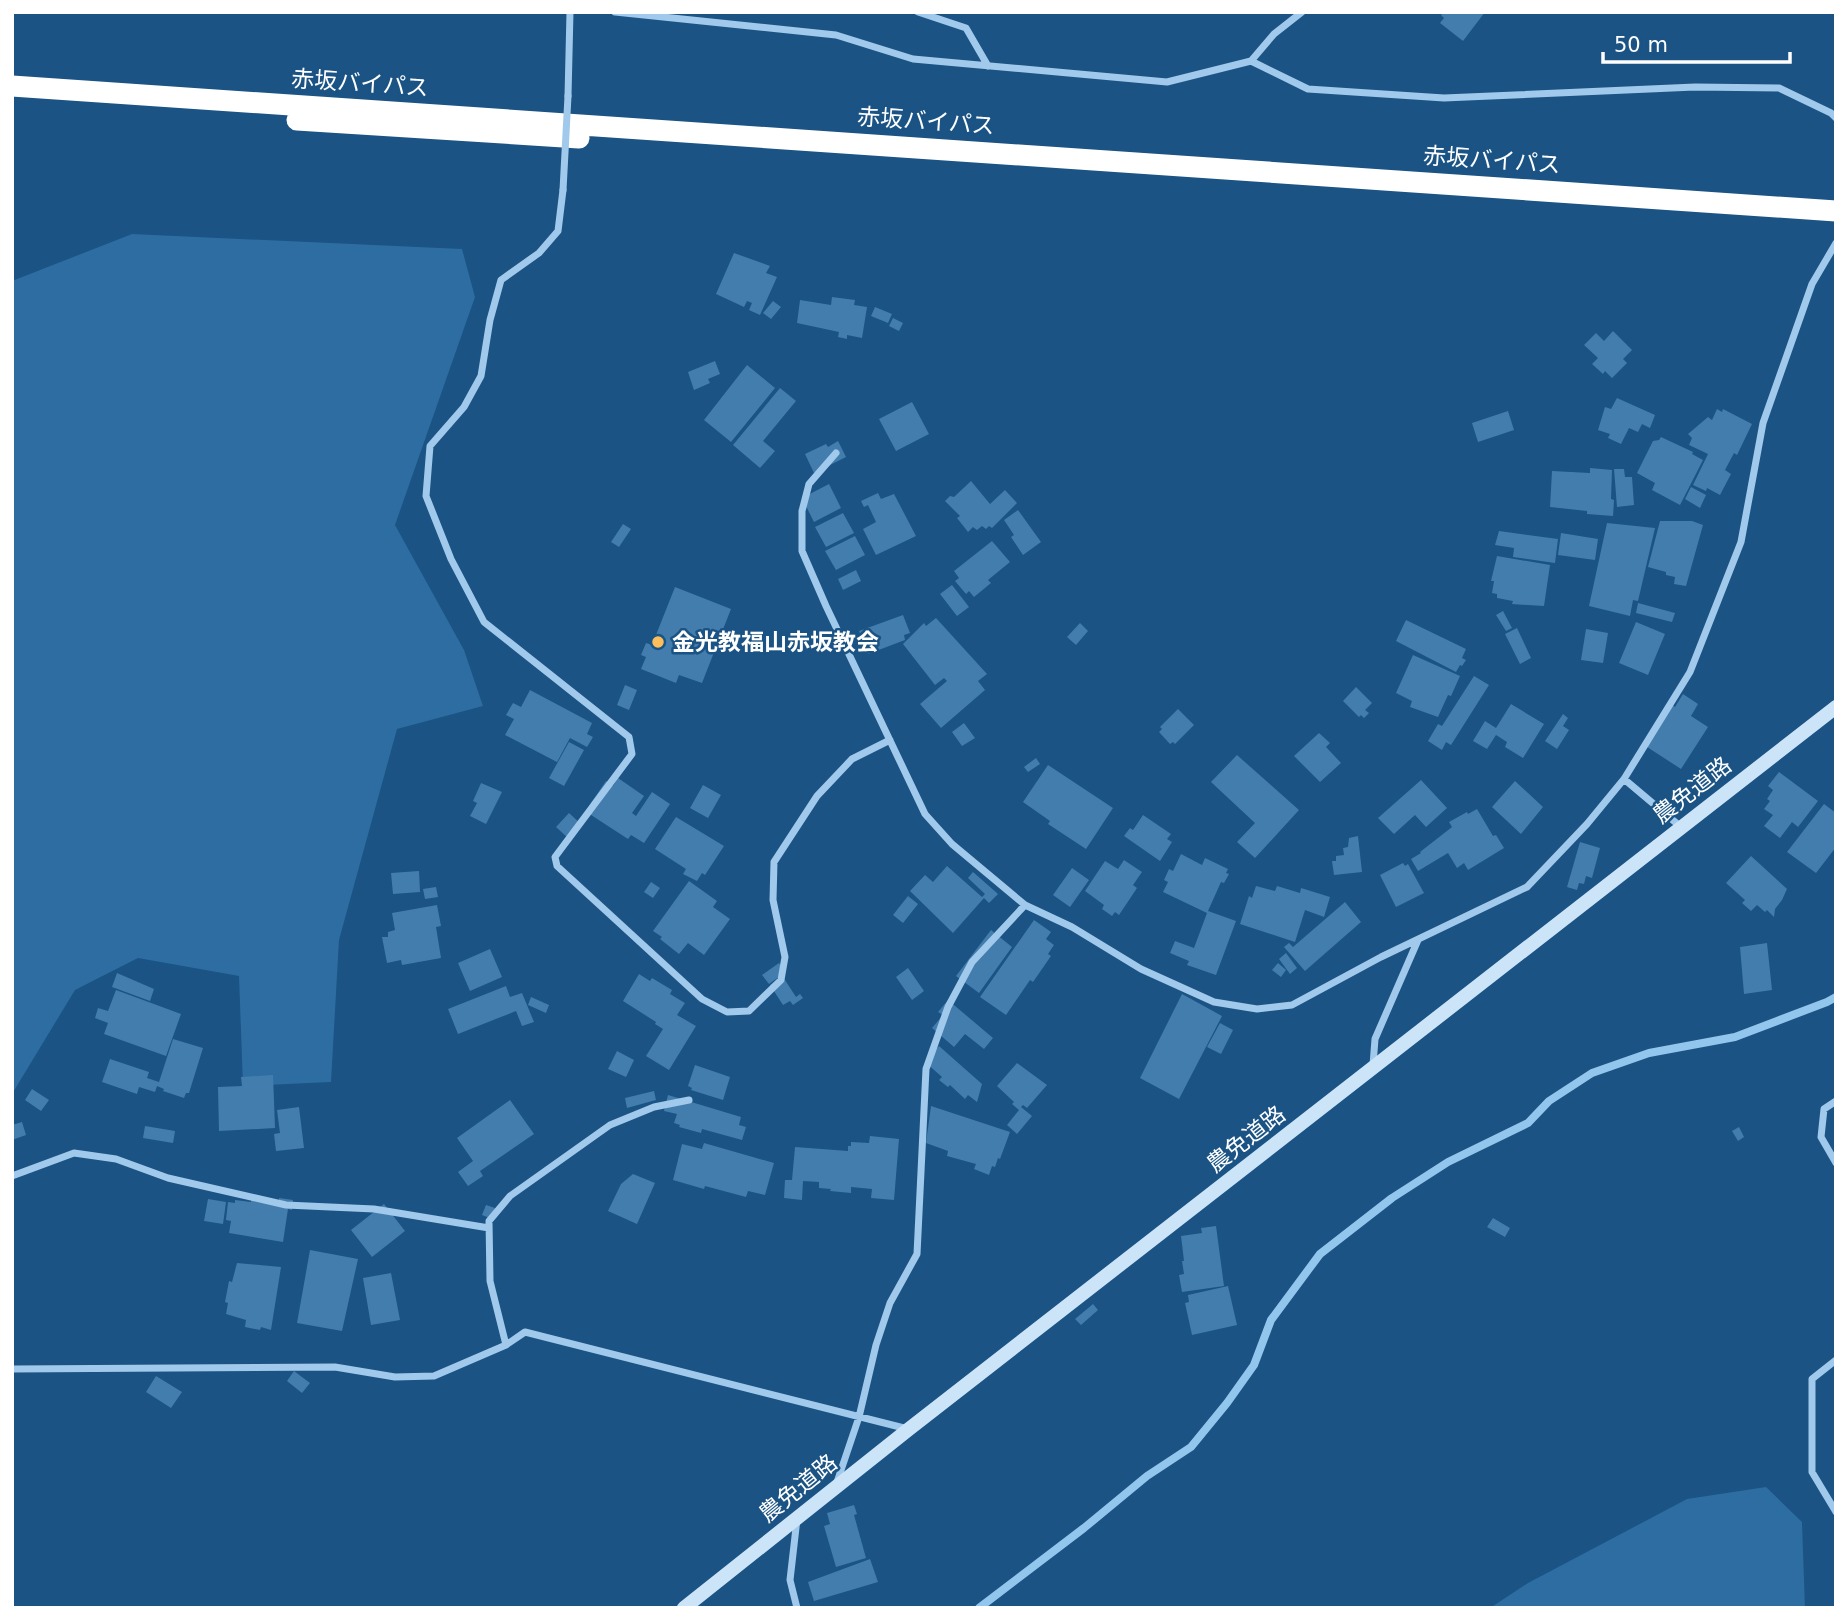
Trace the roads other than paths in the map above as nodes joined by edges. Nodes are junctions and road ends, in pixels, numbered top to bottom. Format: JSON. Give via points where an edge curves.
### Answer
{"nodes":[{"id":1,"x":570,"y":12,"type":"edge"},
{"id":2,"x":615,"y":12,"type":"edge"},
{"id":3,"x":918,"y":12,"type":"edge"},
{"id":4,"x":1302,"y":12,"type":"edge"},
{"id":5,"x":1251,"y":61,"type":"junction"},
{"id":6,"x":988,"y":66,"type":"junction"},
{"id":7,"x":12,"y":86,"type":"edge"},
{"id":8,"x":12,"y":99,"type":"edge"},
{"id":9,"x":1836,"y":118,"type":"edge"},
{"id":10,"x":1836,"y":211,"type":"edge"},
{"id":11,"x":1807,"y":216,"type":"junction"},
{"id":12,"x":1836,"y":224,"type":"edge"},
{"id":13,"x":1836,"y":243,"type":"edge"},
{"id":14,"x":836,"y":453,"type":"dead end"},
{"id":15,"x":1836,"y":707,"type":"edge"},
{"id":16,"x":890,"y":740,"type":"junction"},
{"id":17,"x":1624,"y":779,"type":"junction"},
{"id":18,"x":1681,"y":827,"type":"junction"},
{"id":19,"x":1025,"y":905,"type":"junction"},
{"id":20,"x":1418,"y":940,"type":"junction"},
{"id":21,"x":1373,"y":1069,"type":"junction"},
{"id":22,"x":689,"y":1100,"type":"dead end"},
{"id":23,"x":1836,"y":1101,"type":"edge"},
{"id":24,"x":1836,"y":1163,"type":"edge"},
{"id":25,"x":12,"y":1177,"type":"edge"},
{"id":26,"x":489,"y":1228,"type":"junction"},
{"id":27,"x":506,"y":1345,"type":"junction"},
{"id":28,"x":1836,"y":1360,"type":"edge"},
{"id":29,"x":12,"y":1369,"type":"edge"},
{"id":30,"x":859,"y":1417,"type":"junction"},
{"id":31,"x":909,"y":1429,"type":"junction"},
{"id":32,"x":835,"y":1488,"type":"junction"},
{"id":33,"x":1836,"y":1512,"type":"edge"},
{"id":34,"x":797,"y":1519,"type":"junction"},
{"id":35,"x":684,"y":1608,"type":"edge"},
{"id":36,"x":797,"y":1608,"type":"edge"}],
"edges":[{"from":1,"to":16,"type":"street","bridge":true,"via":[[558,231],[539,253],[501,280],[489,320],[481,376],[464,407],[430,446],[426,496],[451,559],[484,622],[629,737],[632,754],[555,857],[556,866],[702,999],[727,1012],[749,1011],[781,980],[786,957],[773,900],[774,862],[817,796],[852,759]]},
{"from":2,"to":6,"type":"street","via":[[836,35],[913,59]]},
{"from":3,"to":6,"type":"street","via":[[965,27]]},
{"from":4,"to":5,"type":"street","via":[[1274,34]]},
{"from":5,"to":6,"type":"street","via":[[1167,82]]},
{"from":5,"to":9,"type":"street","via":[[1308,89],[1444,97],[1779,88]]},
{"from":7,"to":11,"type":"highway","name":"赤坂バイパス","via":[[1270,171]]},
{"from":8,"to":11,"type":"highway","name":"赤坂バイパス"},
{"from":10,"to":11,"type":"highway","name":"赤坂バイパス"},
{"from":11,"to":12,"type":"highway","name":"赤坂バイパス"},
{"from":13,"to":17,"type":"street","via":[[1812,284],[1763,423],[1741,542],[1690,672]]},
{"from":14,"to":16,"type":"street","via":[[809,484],[802,510],[802,551]]},
{"from":15,"to":18,"type":"street","name":"農免道路"},
{"from":16,"to":19,"type":"street","via":[[925,814],[955,847]]},
{"from":17,"to":18,"type":"street"},
{"from":17,"to":20,"type":"street","via":[[1527,887]]},
{"from":18,"to":21,"type":"street","name":"農免道路"},
{"from":19,"to":20,"type":"street","via":[[1214,1002],[1257,1009],[1292,1005]]},
{"from":19,"to":30,"type":"street","via":[[972,962],[948,1006],[926,1069],[917,1254],[890,1303]]},
{"from":20,"to":21,"type":"street","via":[[1374,1039]]},
{"from":21,"to":31,"type":"street","name":"農免道路"},
{"from":22,"to":26,"type":"street","via":[[654,1107],[610,1125],[510,1196],[489,1221]]},
{"from":23,"to":24,"type":"street","via":[[1824,1109],[1821,1137]]},
{"from":25,"to":26,"type":"street","via":[[74,1153],[116,1159],[168,1178],[286,1205],[374,1209]]},
{"from":26,"to":27,"type":"street","via":[[490,1282]]},
{"from":27,"to":29,"type":"street","via":[[434,1377],[395,1377],[335,1367]]},
{"from":27,"to":30,"type":"street","via":[[524,1332]]},
{"from":28,"to":33,"type":"street","via":[[1812,1379],[1812,1472]]},
{"from":30,"to":31,"type":"street"},
{"from":30,"to":32,"type":"street"},
{"from":31,"to":32,"type":"street","name":"農免道路"},
{"from":32,"to":34,"type":"street","name":"農免道路"},
{"from":34,"to":35,"type":"street","name":"農免道路"},
{"from":34,"to":36,"type":"street","via":[[790,1580]]}]}
